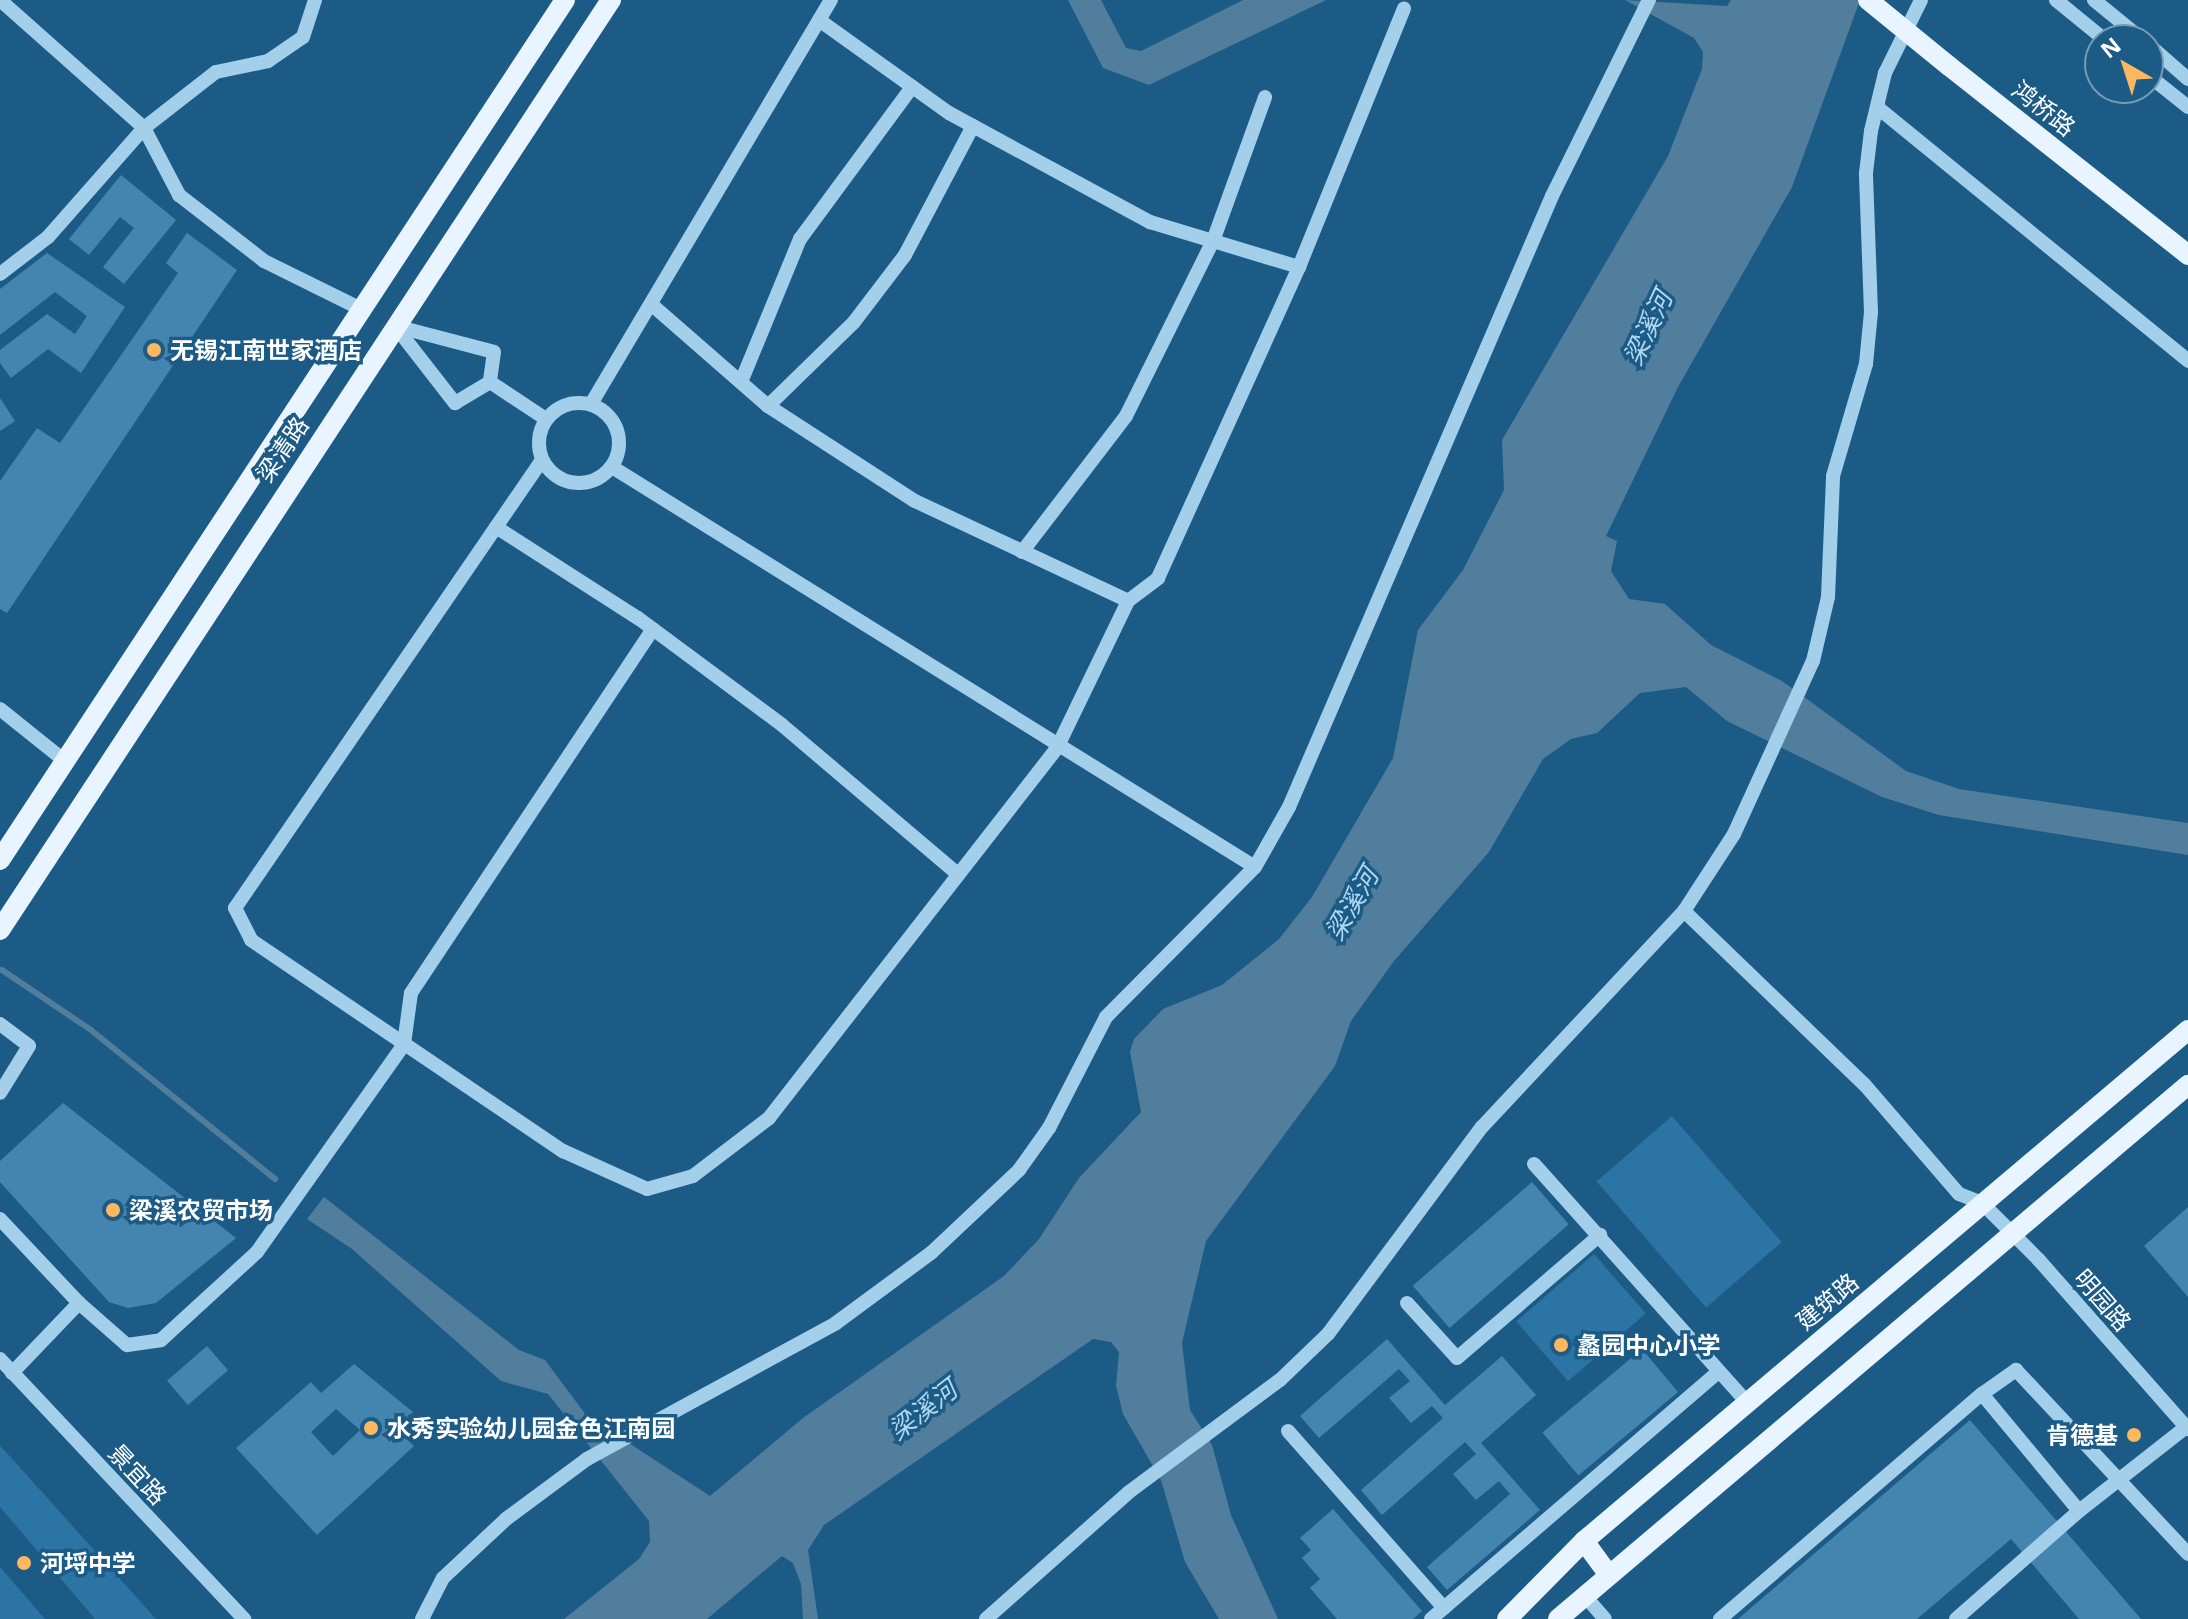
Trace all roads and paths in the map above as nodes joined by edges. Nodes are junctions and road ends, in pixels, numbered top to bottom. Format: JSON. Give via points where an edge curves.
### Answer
{"nodes":[{"id":1,"x":0,"y":0,"type":"edge"},
{"id":2,"x":315,"y":0,"type":"edge"},
{"id":3,"x":565,"y":0,"type":"edge"},
{"id":4,"x":611,"y":0,"type":"edge"},
{"id":5,"x":831,"y":0,"type":"edge"},
{"id":6,"x":1649,"y":0,"type":"edge"},
{"id":7,"x":1868,"y":0,"type":"edge"},
{"id":8,"x":1921,"y":0,"type":"edge"},
{"id":9,"x":2056,"y":0,"type":"edge"},
{"id":10,"x":2094,"y":0,"type":"edge"},
{"id":11,"x":1404,"y":9,"type":"dead end"},
{"id":12,"x":819,"y":20,"type":"junction"},
{"id":13,"x":2085,"y":24,"type":"edge"},
{"id":14,"x":2123,"y":24,"type":"edge"},
{"id":15,"x":2164,"y":58,"type":"edge"},
{"id":16,"x":2188,"y":79,"type":"edge"},
{"id":17,"x":912,"y":87,"type":"junction"},
{"id":18,"x":2164,"y":88,"type":"edge"},
{"id":19,"x":1265,"y":97,"type":"dead end"},
{"id":20,"x":1877,"y":107,"type":"junction"},
{"id":21,"x":2188,"y":107,"type":"edge"},
{"id":22,"x":973,"y":126,"type":"junction"},
{"id":23,"x":144,"y":128,"type":"junction"},
{"id":24,"x":1213,"y":241,"type":"junction"},
{"id":25,"x":2188,"y":255,"type":"edge"},
{"id":26,"x":1299,"y":267,"type":"junction"},
{"id":27,"x":0,"y":274,"type":"edge"},
{"id":28,"x":651,"y":304,"type":"junction"},
{"id":29,"x":361,"y":309,"type":"junction"},
{"id":30,"x":395,"y":326,"type":"junction"},
{"id":31,"x":2188,"y":361,"type":"edge"},
{"id":32,"x":490,"y":382,"type":"junction"},
{"id":33,"x":741,"y":382,"type":"junction"},
{"id":34,"x":591,"y":404,"type":"junction"},
{"id":35,"x":768,"y":406,"type":"junction"},
{"id":36,"x":546,"y":419,"type":"junction"},
{"id":37,"x":542,"y":460,"type":"junction"},
{"id":38,"x":612,"y":467,"type":"junction"},
{"id":39,"x":496,"y":527,"type":"junction"},
{"id":40,"x":1022,"y":552,"type":"junction"},
{"id":41,"x":1128,"y":601,"type":"junction"},
{"id":42,"x":653,"y":629,"type":"junction"},
{"id":43,"x":0,"y":709,"type":"edge"},
{"id":44,"x":1057,"y":748,"type":"junction"},
{"id":45,"x":65,"y":761,"type":"junction"},
{"id":46,"x":0,"y":860,"type":"edge"},
{"id":47,"x":1255,"y":867,"type":"junction"},
{"id":48,"x":958,"y":874,"type":"junction"},
{"id":49,"x":1684,"y":911,"type":"junction"},
{"id":50,"x":0,"y":930,"type":"edge"},
{"id":51,"x":0,"y":1024,"type":"edge"},
{"id":52,"x":2188,"y":1030,"type":"edge"},
{"id":53,"x":404,"y":1044,"type":"junction"},
{"id":54,"x":2188,"y":1085,"type":"edge"},
{"id":55,"x":0,"y":1093,"type":"edge"},
{"id":56,"x":1534,"y":1164,"type":"dead end"},
{"id":57,"x":1982,"y":1203,"type":"junction"},
{"id":58,"x":0,"y":1219,"type":"edge"},
{"id":59,"x":2011,"y":1234,"type":"junction"},
{"id":60,"x":1600,"y":1235,"type":"junction"},
{"id":61,"x":79,"y":1303,"type":"junction"},
{"id":62,"x":1407,"y":1303,"type":"dead end"},
{"id":63,"x":0,"y":1359,"type":"edge"},
{"id":64,"x":1718,"y":1372,"type":"junction"},
{"id":65,"x":12,"y":1373,"type":"junction"},
{"id":66,"x":1982,"y":1394,"type":"junction"},
{"id":67,"x":1747,"y":1402,"type":"junction"},
{"id":68,"x":2187,"y":1428,"type":"edge"},
{"id":69,"x":1288,"y":1431,"type":"dead end"},
{"id":70,"x":2118,"y":1480,"type":"junction"},
{"id":71,"x":2079,"y":1511,"type":"junction"},
{"id":72,"x":1584,"y":1541,"type":"junction"},
{"id":73,"x":2188,"y":1554,"type":"edge"},
{"id":74,"x":1609,"y":1575,"type":"junction"},
{"id":75,"x":1585,"y":1596,"type":"junction"},
{"id":76,"x":1444,"y":1608,"type":"junction"},
{"id":77,"x":244,"y":1619,"type":"edge"},
{"id":78,"x":422,"y":1619,"type":"edge"},
{"id":79,"x":986,"y":1619,"type":"edge"},
{"id":80,"x":1431,"y":1619,"type":"edge"},
{"id":81,"x":1507,"y":1619,"type":"edge"},
{"id":82,"x":1558,"y":1619,"type":"edge"},
{"id":83,"x":1605,"y":1619,"type":"edge"},
{"id":84,"x":1720,"y":1619,"type":"edge"},
{"id":85,"x":1956,"y":1619,"type":"edge"}],
"edges":[{"from":1,"to":23,"type":"street"},
{"from":2,"to":23,"type":"street","via":[[303,37],[268,61],[216,72]]},
{"from":3,"to":29,"type":"main road","name":"梁清路"},
{"from":4,"to":30,"type":"main road","name":"梁清路"},
{"from":5,"to":12,"type":"street"},
{"from":6,"to":47,"type":"street","via":[[1552,196],[1302,779]]},
{"from":7,"to":25,"type":"main road","name":"鸿桥路","bridge":true},
{"from":8,"to":20,"type":"street","via":[[1885,73]]},
{"from":9,"to":13,"type":"street"},
{"from":10,"to":14,"type":"street"},
{"from":11,"to":26,"type":"street"},
{"from":12,"to":17,"type":"street"},
{"from":12,"to":28,"type":"street"},
{"from":15,"to":16,"type":"street"},
{"from":17,"to":22,"type":"street"},
{"from":17,"to":33,"type":"street","via":[[800,239]]},
{"from":18,"to":21,"type":"street"},
{"from":19,"to":24,"type":"street"},
{"from":20,"to":31,"type":"street"},
{"from":20,"to":49,"type":"street","via":[[1866,173],[1871,312],[1866,364],[1833,476],[1828,597],[1813,661],[1734,834]]},
{"from":22,"to":24,"type":"street","via":[[1150,222]]},
{"from":22,"to":35,"type":"street","via":[[905,255],[854,322]]},
{"from":23,"to":27,"type":"street","via":[[48,237]]},
{"from":23,"to":29,"type":"street","via":[[179,195],[264,261]]},
{"from":24,"to":26,"type":"street"},
{"from":24,"to":40,"type":"street","via":[[1126,416]]},
{"from":26,"to":41,"type":"street","via":[[1158,578]]},
{"from":28,"to":33,"type":"street"},
{"from":28,"to":34,"type":"street"},
{"from":29,"to":30,"type":"main road"},
{"from":29,"to":45,"type":"main road","name":"梁清路"},
{"from":30,"to":32,"type":"street","via":[[494,352]]},
{"from":30,"to":32,"type":"street","via":[[455,403]]},
{"from":30,"to":50,"type":"main road","name":"梁清路"},
{"from":32,"to":36,"type":"street"},
{"from":33,"to":35,"type":"street"},
{"from":34,"to":36,"type":"street","via":[[566,405]]},
{"from":34,"to":38,"type":"street","via":[[617,429]]},
{"from":35,"to":40,"type":"street","via":[[915,501]]},
{"from":36,"to":37,"type":"street","via":[[538,446]]},
{"from":37,"to":38,"type":"street","via":[[550,472],[575,484],[602,477]]},
{"from":37,"to":39,"type":"street"},
{"from":38,"to":44,"type":"street"},
{"from":39,"to":42,"type":"street"},
{"from":39,"to":53,"type":"street","via":[[235,908],[251,940]]},
{"from":40,"to":41,"type":"street"},
{"from":41,"to":44,"type":"street"},
{"from":42,"to":48,"type":"street","via":[[782,725]]},
{"from":42,"to":53,"type":"street","via":[[411,993]]},
{"from":43,"to":45,"type":"street"},
{"from":44,"to":47,"type":"street"},
{"from":44,"to":48,"type":"street"},
{"from":45,"to":46,"type":"main road","name":"梁清路"},
{"from":47,"to":78,"type":"street","via":[[1106,1017],[1049,1128],[1019,1170],[931,1253],[836,1323],[587,1459],[506,1519],[443,1578]]},
{"from":48,"to":53,"type":"street","via":[[769,1118],[693,1176],[647,1189],[563,1151]]},
{"from":49,"to":57,"type":"street","name":"明园路","via":[[1853,1074],[1959,1194]]},
{"from":49,"to":79,"type":"street","via":[[1482,1127],[1328,1334],[1129,1492]]},
{"from":51,"to":55,"type":"street","via":[[29,1046]]},
{"from":52,"to":57,"type":"main road","name":"建筑路"},
{"from":53,"to":61,"type":"street","via":[[257,1252],[161,1340],[127,1345]]},
{"from":54,"to":59,"type":"main road"},
{"from":56,"to":60,"type":"street"},
{"from":57,"to":59,"type":"street","name":"明园路"},
{"from":57,"to":67,"type":"main road","name":"建筑路"},
{"from":58,"to":61,"type":"street"},
{"from":59,"to":68,"type":"street","name":"明园路"},
{"from":59,"to":74,"type":"main road"},
{"from":60,"to":62,"type":"street","via":[[1457,1358]]},
{"from":60,"to":64,"type":"street"},
{"from":61,"to":65,"type":"street"},
{"from":63,"to":65,"type":"street","name":"景宜路"},
{"from":64,"to":67,"type":"street"},
{"from":64,"to":76,"type":"street"},
{"from":65,"to":77,"type":"street","name":"景宜路"},
{"from":66,"to":70,"type":"street","via":[[2016,1370]]},
{"from":66,"to":71,"type":"street"},
{"from":66,"to":84,"type":"street"},
{"from":67,"to":72,"type":"main road","name":"建筑路"},
{"from":68,"to":70,"type":"street"},
{"from":69,"to":76,"type":"street"},
{"from":70,"to":71,"type":"street"},
{"from":70,"to":73,"type":"street"},
{"from":71,"to":85,"type":"street"},
{"from":72,"to":74,"type":"main road"},
{"from":72,"to":81,"type":"main road","name":"建筑路"},
{"from":74,"to":75,"type":"main road"},
{"from":75,"to":82,"type":"main road"},
{"from":75,"to":83,"type":"street"},
{"from":76,"to":80,"type":"street"}]}
